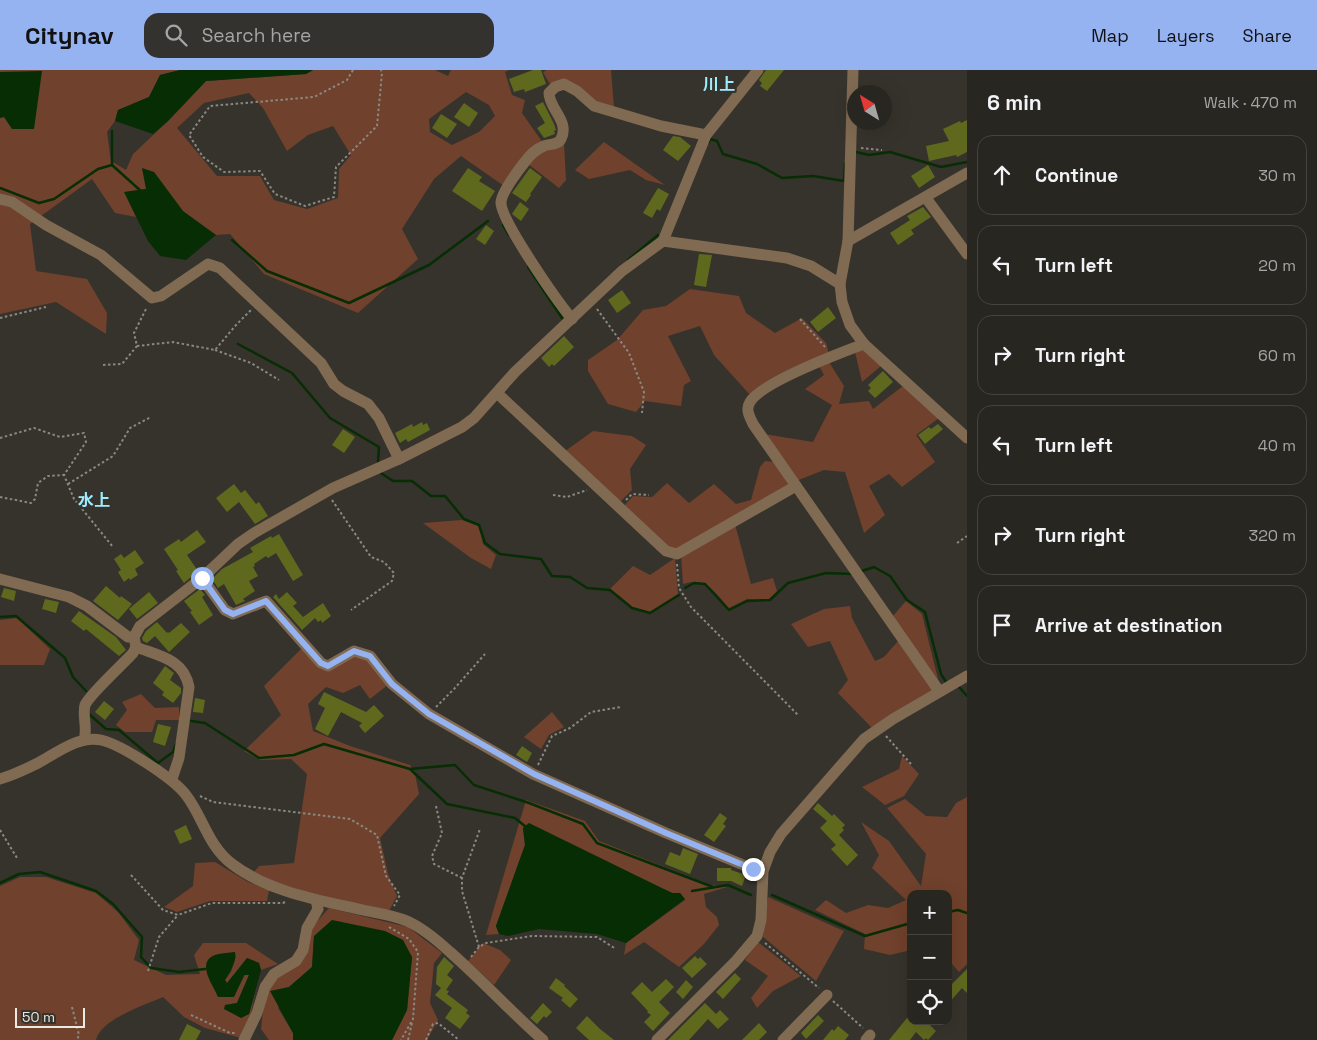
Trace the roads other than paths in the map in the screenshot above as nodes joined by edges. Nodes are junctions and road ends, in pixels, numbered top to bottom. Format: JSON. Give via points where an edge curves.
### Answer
{"nodes":[{"id":1,"x":758,"y":70,"type":"edge"},
{"id":2,"x":853,"y":70,"type":"edge"},
{"id":3,"x":706,"y":135,"type":"junction"},
{"id":4,"x":967,"y":173,"type":"edge"},
{"id":5,"x":926,"y":198,"type":"junction"},
{"id":6,"x":0,"y":199,"type":"edge"},
{"id":7,"x":663,"y":241,"type":"junction"},
{"id":8,"x":848,"y":241,"type":"junction"},
{"id":9,"x":967,"y":254,"type":"edge"},
{"id":10,"x":840,"y":284,"type":"junction"},
{"id":11,"x":572,"y":319,"type":"junction"},
{"id":12,"x":864,"y":344,"type":"junction"},
{"id":13,"x":497,"y":393,"type":"junction"},
{"id":14,"x":967,"y":438,"type":"edge"},
{"id":15,"x":399,"y":459,"type":"junction"},
{"id":16,"x":796,"y":486,"type":"junction"},
{"id":17,"x":202,"y":578,"type":"junction"},
{"id":18,"x":0,"y":580,"type":"edge"},
{"id":19,"x":135,"y":642,"type":"junction"},
{"id":20,"x":967,"y":676,"type":"edge"},
{"id":21,"x":939,"y":691,"type":"junction"},
{"id":22,"x":84,"y":740,"type":"junction"},
{"id":23,"x":0,"y":779,"type":"edge"},
{"id":24,"x":172,"y":779,"type":"junction"},
{"id":25,"x":763,"y":871,"type":"junction"},
{"id":26,"x":316,"y":900,"type":"junction"},
{"id":27,"x":827,"y":996,"type":"road end"},
{"id":28,"x":246,"y":1036,"type":"edge"},
{"id":29,"x":543,"y":1040,"type":"edge"},
{"id":30,"x":657,"y":1040,"type":"edge"},
{"id":31,"x":782,"y":1040,"type":"edge"}],
"edges":[{"from":1,"to":3,"type":"street"},
{"from":2,"to":8,"type":"street"},
{"from":3,"to":7,"type":"street"},
{"from":3,"to":11,"type":"street","via":[[661,126],[594,106],[564,84],[548,93],[560,116],[561,139],[536,150],[524,163],[501,204],[507,220],[549,290]]},
{"from":4,"to":5,"type":"street"},
{"from":5,"to":8,"type":"street"},
{"from":5,"to":9,"type":"street"},
{"from":6,"to":15,"type":"street","via":[[12,202],[101,255],[152,298],[161,296],[208,264],[220,268],[321,363],[334,384],[368,404],[379,418]]},
{"from":7,"to":10,"type":"street","via":[[787,258],[811,266]]},
{"from":7,"to":11,"type":"street","via":[[622,271]]},
{"from":8,"to":10,"type":"street"},
{"from":10,"to":12,"type":"street","via":[[850,325]]},
{"from":11,"to":13,"type":"street"},
{"from":12,"to":14,"type":"street"},
{"from":12,"to":16,"type":"street","via":[[780,380],[750,403],[748,412],[753,424]]},
{"from":13,"to":15,"type":"street","via":[[462,427]]},
{"from":13,"to":16,"type":"street","via":[[666,551],[677,554]]},
{"from":15,"to":17,"type":"street","via":[[326,492],[254,532]]},
{"from":16,"to":21,"type":"street"},
{"from":17,"to":19,"type":"street","via":[[140,626]]},
{"from":17,"to":25,"type":"street","via":[[225,610],[233,614],[266,601],[321,663],[328,666],[354,651],[370,656],[392,684],[429,714],[534,774],[666,833]]},
{"from":18,"to":19,"type":"street","via":[[69,597],[87,606]]},
{"from":19,"to":22,"type":"street","via":[[133,653],[85,706]]},
{"from":19,"to":24,"type":"street","via":[[181,667],[187,677],[189,687],[179,758]]},
{"from":20,"to":21,"type":"street"},
{"from":21,"to":25,"type":"street","via":[[878,728],[851,751],[781,834]]},
{"from":22,"to":23,"type":"street"},
{"from":22,"to":24,"type":"street","via":[[114,744]]},
{"from":24,"to":26,"type":"street","via":[[186,795],[210,839],[229,862],[278,888]]},
{"from":25,"to":30,"type":"street","via":[[761,920],[757,936]]},
{"from":26,"to":28,"type":"street","via":[[318,909],[306,928],[303,950],[296,961],[274,974],[265,987]]},
{"from":26,"to":29,"type":"street","via":[[387,920],[407,921],[433,937]]},
{"from":27,"to":31,"type":"street"}]}
